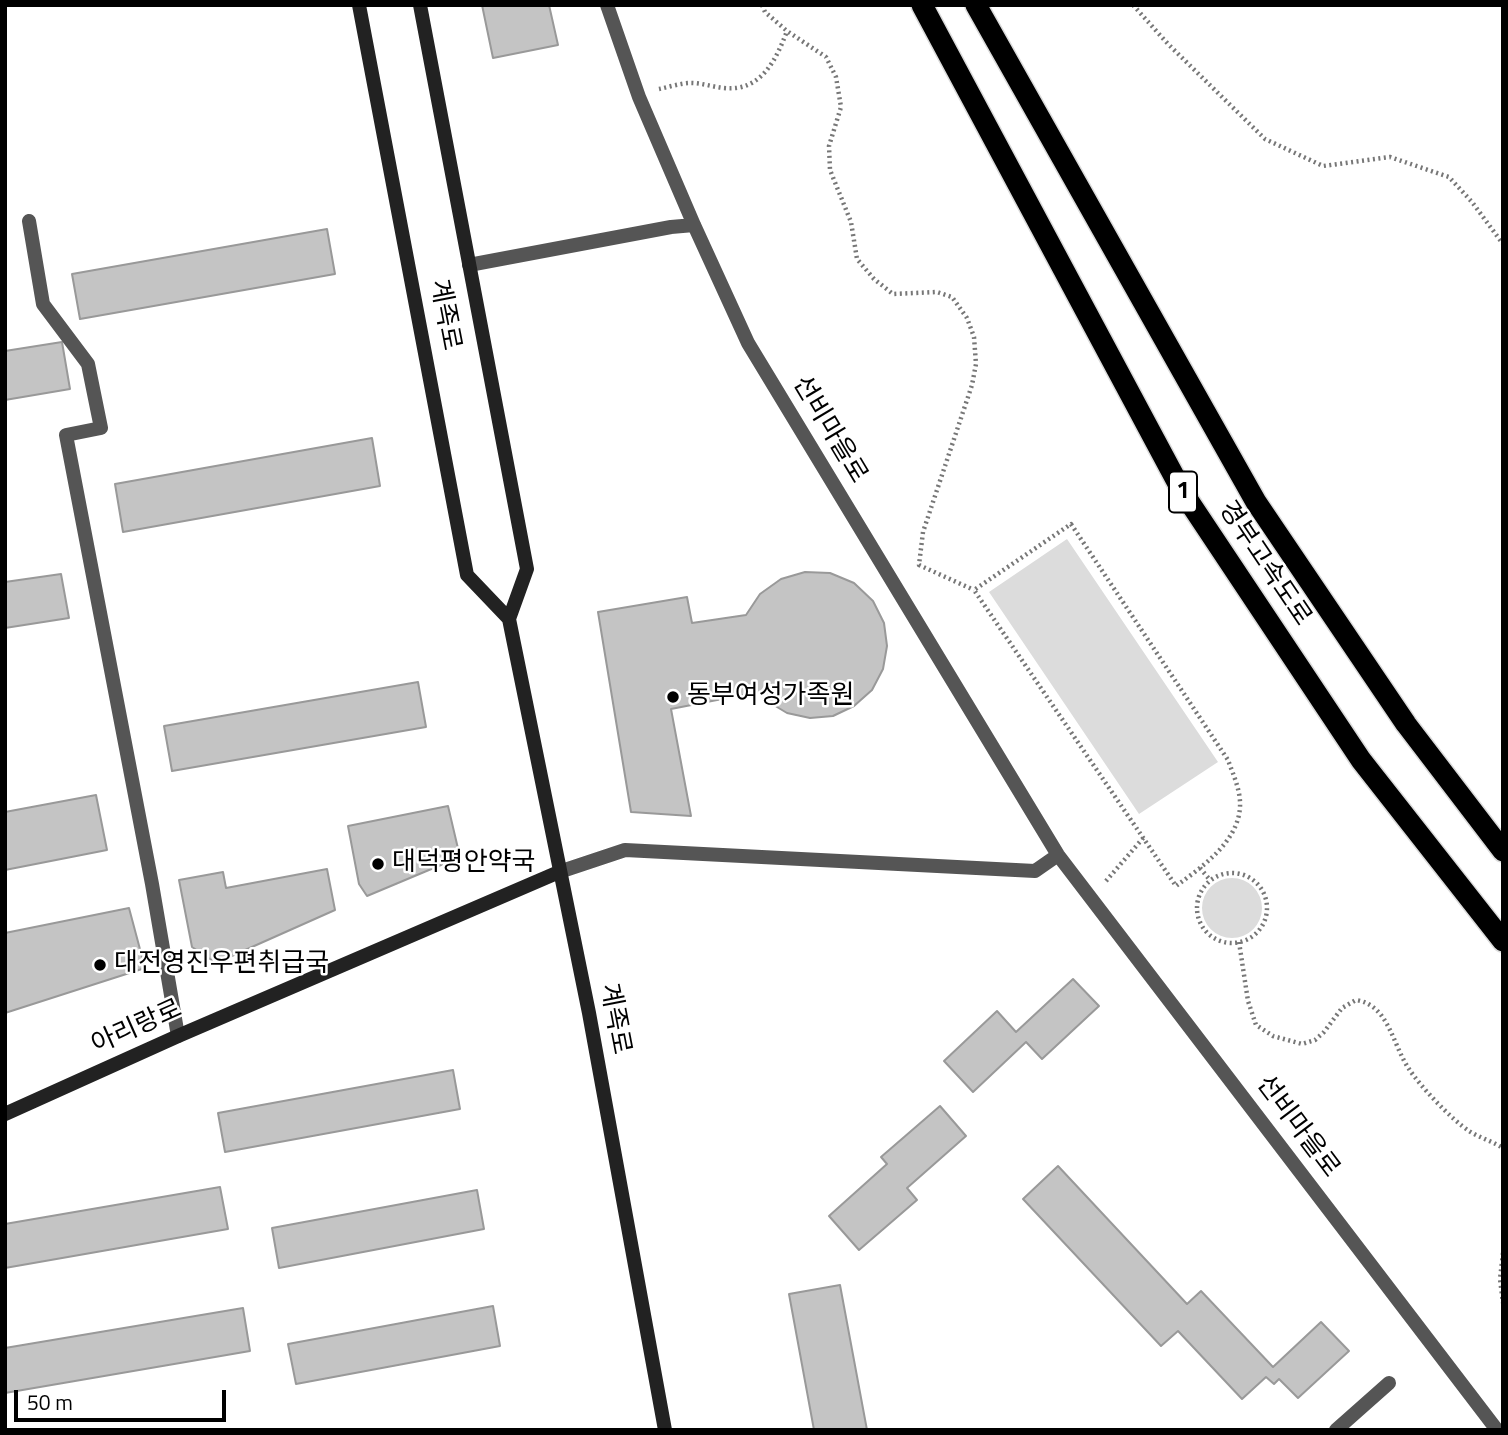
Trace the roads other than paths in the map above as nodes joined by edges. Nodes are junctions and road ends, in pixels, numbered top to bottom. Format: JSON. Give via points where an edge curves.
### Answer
{"nodes":[{"id":1,"x":359,"y":5,"type":"edge"},
{"id":2,"x":419,"y":5,"type":"edge"},
{"id":3,"x":607,"y":5,"type":"edge"},
{"id":4,"x":922,"y":5,"type":"edge"},
{"id":5,"x":976,"y":5,"type":"edge"},
{"id":6,"x":29,"y":221,"type":"dead end"},
{"id":7,"x":694,"y":225,"type":"junction"},
{"id":8,"x":469,"y":265,"type":"junction"},
{"id":9,"x":509,"y":619,"type":"junction"},
{"id":10,"x":1503,"y":851,"type":"edge"},
{"id":11,"x":1058,"y":855,"type":"junction"},
{"id":12,"x":559,"y":872,"type":"junction"},
{"id":13,"x":1503,"y":941,"type":"edge"},
{"id":14,"x":178,"y":1036,"type":"junction"},
{"id":15,"x":5,"y":1114,"type":"edge"},
{"id":16,"x":1389,"y":1383,"type":"dead end"},
{"id":17,"x":665,"y":1430,"type":"edge"},
{"id":18,"x":1336,"y":1430,"type":"edge"},
{"id":19,"x":1497,"y":1430,"type":"edge"}],
"edges":[{"from":1,"to":9,"type":"main road","name":"계족로","via":[[467,575]]},
{"from":2,"to":8,"type":"main road","name":"계족로"},
{"from":3,"to":7,"type":"street","name":"선비마을로","via":[[639,97]]},
{"from":4,"to":13,"type":"highway","name":"경부고속도로","number":"1","via":[[1182,491],[1362,760]]},
{"from":5,"to":10,"type":"highway","name":"경부고속도로","number":"1","via":[[1256,502],[1406,724]]},
{"from":6,"to":14,"type":"street","via":[[43,304],[88,364],[101,428],[66,435]]},
{"from":7,"to":8,"type":"street"},
{"from":7,"to":11,"type":"street","name":"선비마을로","via":[[748,343]]},
{"from":8,"to":9,"type":"main road","name":"계족로","via":[[527,569]]},
{"from":9,"to":12,"type":"main road","name":"계족로"},
{"from":11,"to":12,"type":"street","via":[[1035,871],[625,850]]},
{"from":11,"to":19,"type":"street","name":"선비마을로"},
{"from":12,"to":14,"type":"main road","name":"아리랑로"},
{"from":12,"to":17,"type":"main road","name":"계족로"},
{"from":14,"to":15,"type":"main road","name":"아리랑로"},
{"from":16,"to":18,"type":"street"}]}
